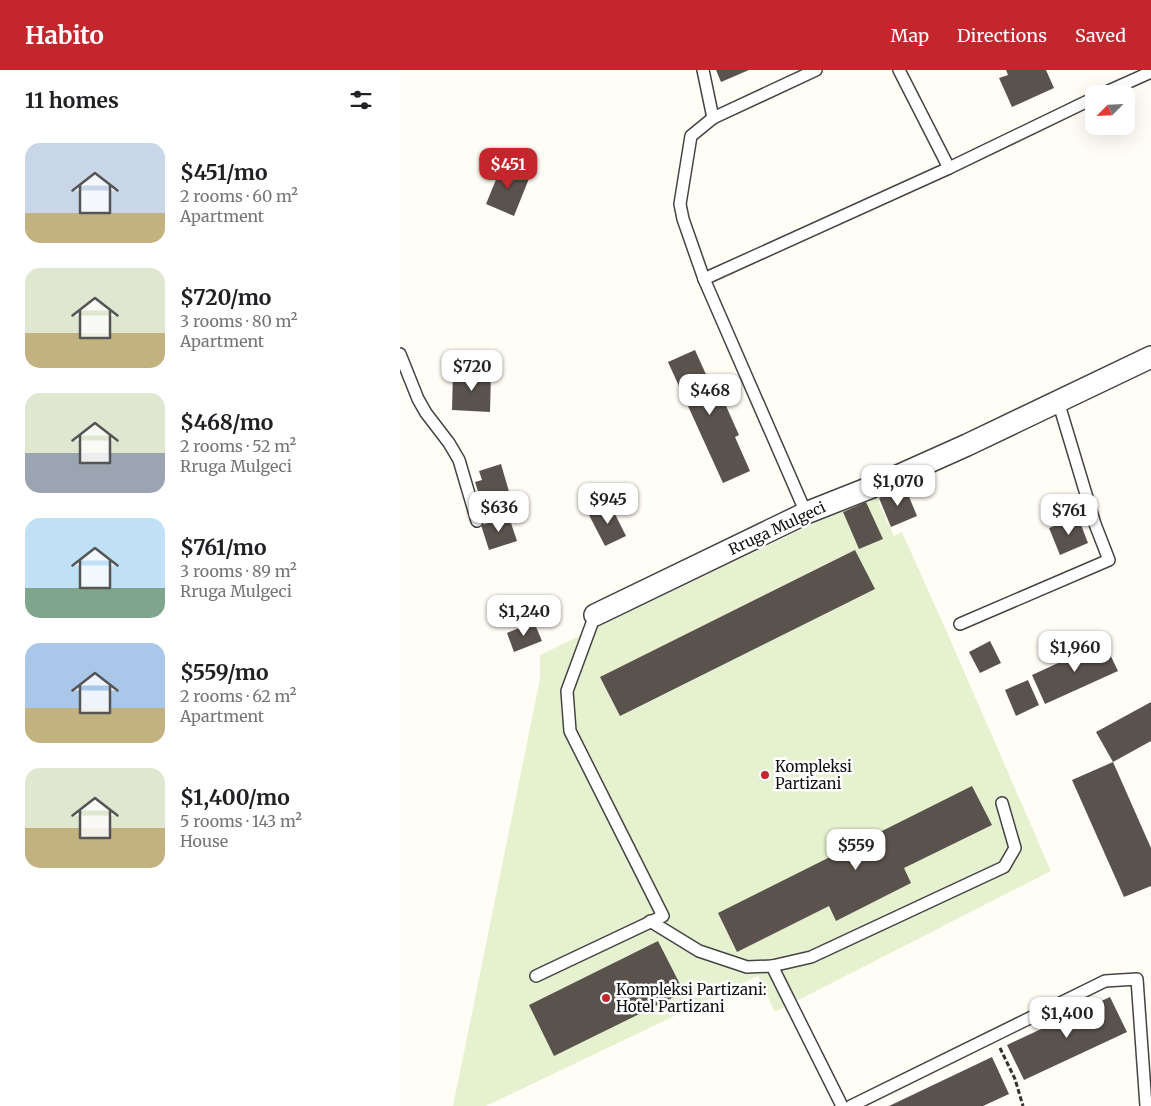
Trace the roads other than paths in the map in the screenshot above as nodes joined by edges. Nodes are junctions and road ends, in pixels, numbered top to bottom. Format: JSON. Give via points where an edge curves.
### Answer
{"nodes":[{"id":1,"x":703,"y":70,"type":"edge"},
{"id":2,"x":816,"y":70,"type":"edge"},
{"id":3,"x":899,"y":70,"type":"edge"},
{"id":4,"x":1151,"y":72,"type":"edge"},
{"id":5,"x":1122,"y":85,"type":"edge"},
{"id":6,"x":1085,"y":102,"type":"edge"},
{"id":7,"x":713,"y":118,"type":"junction"},
{"id":8,"x":949,"y":168,"type":"junction"},
{"id":9,"x":704,"y":280,"type":"junction"},
{"id":10,"x":400,"y":354,"type":"edge"},
{"id":11,"x":1151,"y":357,"type":"edge"},
{"id":12,"x":1058,"y":401,"type":"junction"},
{"id":13,"x":806,"y":513,"type":"junction"},
{"id":14,"x":476,"y":521,"type":"dead end"},
{"id":15,"x":595,"y":615,"type":"joint"},
{"id":16,"x":960,"y":624,"type":"dead end"},
{"id":17,"x":1002,"y":803,"type":"dead end"},
{"id":18,"x":650,"y":921,"type":"junction"},
{"id":19,"x":772,"y":966,"type":"junction"},
{"id":20,"x":536,"y":976,"type":"dead end"},
{"id":21,"x":842,"y":1106,"type":"edge"},
{"id":22,"x":851,"y":1106,"type":"edge"},
{"id":23,"x":1146,"y":1106,"type":"edge"}],
"edges":[{"from":1,"to":7,"type":"lane"},
{"from":2,"to":7,"type":"lane"},
{"from":3,"to":8,"type":"lane"},
{"from":4,"to":5,"type":"lane"},
{"from":6,"to":8,"type":"lane"},
{"from":7,"to":9,"type":"lane","via":[[691,136],[680,204]]},
{"from":8,"to":9,"type":"lane"},
{"from":9,"to":13,"type":"lane"},
{"from":10,"to":14,"type":"lane","via":[[418,399],[459,460]]},
{"from":11,"to":12,"type":"street","name":"Rruga Mulgeci"},
{"from":12,"to":13,"type":"street","name":"Rruga Mulgeci","via":[[882,483]]},
{"from":12,"to":16,"type":"lane","via":[[1109,560]]},
{"from":13,"to":15,"type":"street","name":"Rruga Mulgeci"},
{"from":15,"to":18,"type":"lane","via":[[567,691],[570,730],[663,916]]},
{"from":17,"to":19,"type":"lane","via":[[1015,848],[1004,867],[811,957]]},
{"from":18,"to":19,"type":"lane","via":[[699,951],[747,967]]},
{"from":18,"to":20,"type":"lane"},
{"from":19,"to":21,"type":"lane"},
{"from":22,"to":23,"type":"lane","via":[[1104,981],[1137,979]]}]}
